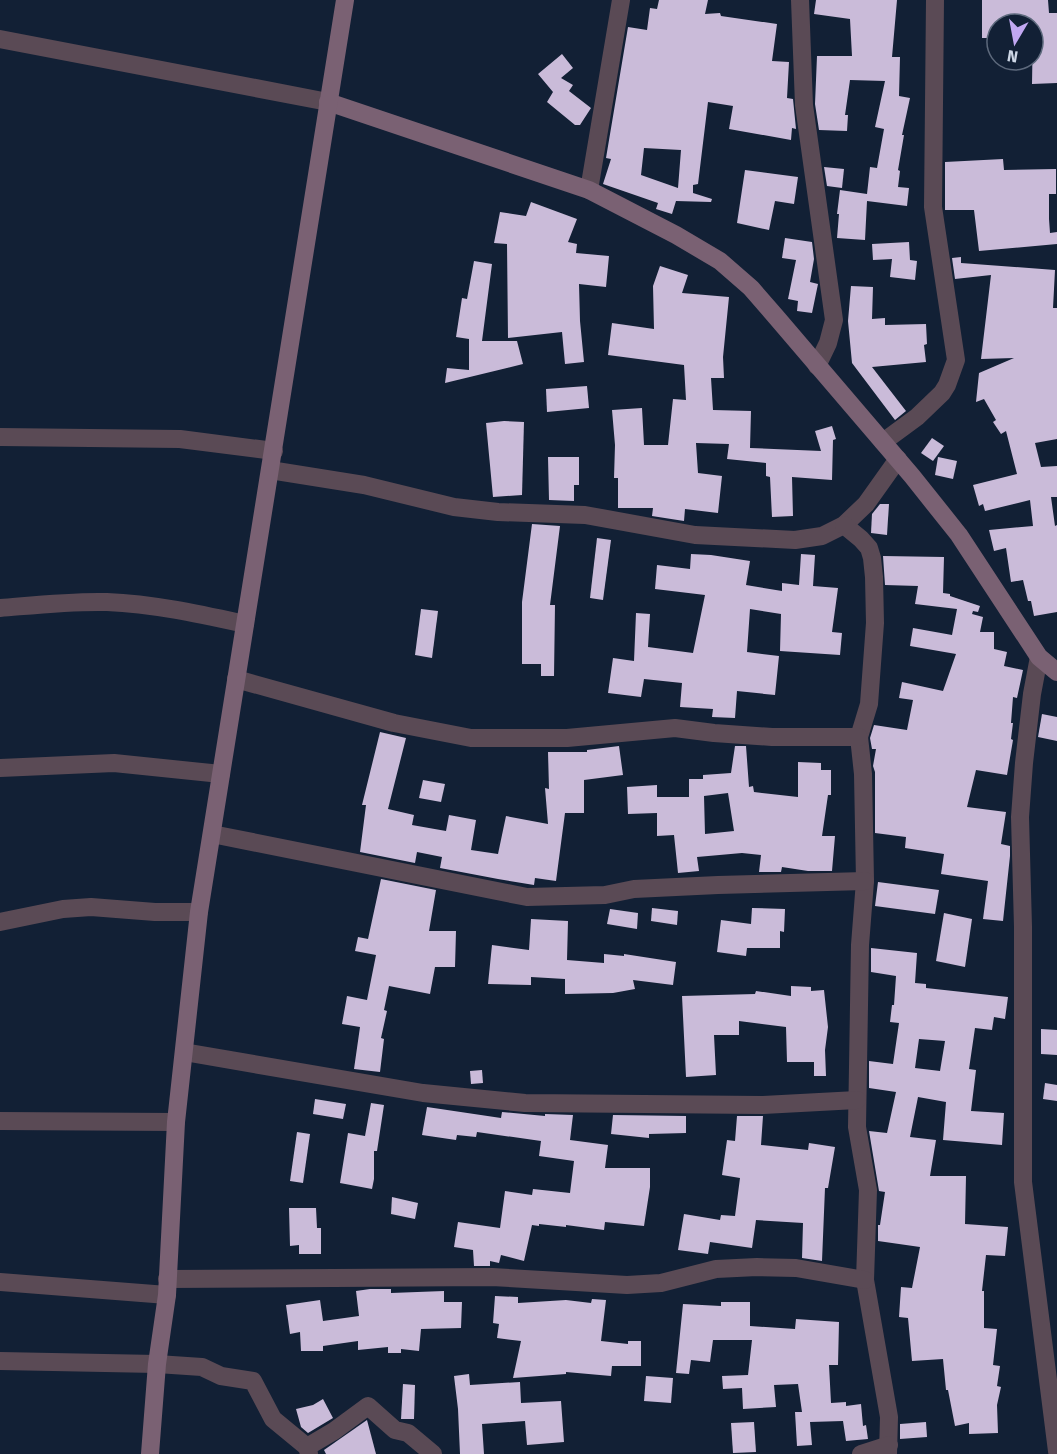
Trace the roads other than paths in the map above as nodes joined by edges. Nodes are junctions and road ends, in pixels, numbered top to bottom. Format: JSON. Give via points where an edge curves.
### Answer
{"nodes":[{"id":1,"x":345,"y":0,"type":"edge"},
{"id":2,"x":621,"y":0,"type":"edge"},
{"id":3,"x":800,"y":0,"type":"edge"},
{"id":4,"x":935,"y":0,"type":"edge"},
{"id":5,"x":0,"y":39,"type":"edge"},
{"id":6,"x":328,"y":102,"type":"junction"},
{"id":7,"x":589,"y":190,"type":"junction"},
{"id":8,"x":817,"y":366,"type":"junction"},
{"id":9,"x":0,"y":437,"type":"edge"},
{"id":10,"x":884,"y":441,"type":"junction"},
{"id":11,"x":274,"y":450,"type":"junction"},
{"id":12,"x":898,"y":459,"type":"junction"},
{"id":13,"x":270,"y":470,"type":"junction"},
{"id":14,"x":844,"y":525,"type":"junction"},
{"id":15,"x":0,"y":608,"type":"edge"},
{"id":16,"x":245,"y":624,"type":"junction"},
{"id":17,"x":1039,"y":657,"type":"junction"},
{"id":18,"x":1057,"y":672,"type":"edge"},
{"id":19,"x":236,"y":679,"type":"junction"},
{"id":20,"x":859,"y":737,"type":"junction"},
{"id":21,"x":0,"y":768,"type":"edge"},
{"id":22,"x":221,"y":774,"type":"junction"},
{"id":23,"x":212,"y":834,"type":"junction"},
{"id":24,"x":865,"y":881,"type":"junction"},
{"id":25,"x":199,"y":912,"type":"junction"},
{"id":26,"x":0,"y":922,"type":"edge"},
{"id":27,"x":184,"y":1052,"type":"junction"},
{"id":28,"x":857,"y":1100,"type":"junction"},
{"id":29,"x":0,"y":1121,"type":"edge"},
{"id":30,"x":176,"y":1122,"type":"junction"},
{"id":31,"x":865,"y":1280,"type":"junction"},
{"id":32,"x":0,"y":1282,"type":"edge"},
{"id":33,"x":167,"y":1287,"type":"junction"},
{"id":34,"x":0,"y":1361,"type":"edge"},
{"id":35,"x":157,"y":1364,"type":"junction"},
{"id":36,"x":889,"y":1449,"type":"edge"},
{"id":37,"x":308,"y":1451,"type":"edge"},
{"id":38,"x":1057,"y":1451,"type":"edge"},
{"id":39,"x":150,"y":1454,"type":"edge"},
{"id":40,"x":433,"y":1454,"type":"edge"},
{"id":41,"x":861,"y":1454,"type":"edge"}],
"edges":[{"from":1,"to":6,"type":"street"},
{"from":2,"to":7,"type":"street"},
{"from":3,"to":8,"type":"street","via":[[804,105],[834,320]]},
{"from":4,"to":10,"type":"street","via":[[933,207],[956,360],[942,393]]},
{"from":5,"to":6,"type":"street"},
{"from":6,"to":7,"type":"street"},
{"from":6,"to":11,"type":"street"},
{"from":7,"to":8,"type":"street","via":[[720,261],[751,288]]},
{"from":8,"to":10,"type":"street"},
{"from":9,"to":11,"type":"street","via":[[180,439]]},
{"from":10,"to":12,"type":"street"},
{"from":11,"to":13,"type":"street"},
{"from":12,"to":14,"type":"street","via":[[866,504]]},
{"from":12,"to":17,"type":"street","via":[[959,535]]},
{"from":13,"to":14,"type":"street","via":[[454,507],[585,515],[695,535],[795,540],[822,536]]},
{"from":13,"to":16,"type":"street"},
{"from":14,"to":20,"type":"street","via":[[869,549],[874,577],[869,704]]},
{"from":15,"to":16,"type":"street","via":[[110,602],[182,610]]},
{"from":16,"to":19,"type":"street"},
{"from":17,"to":18,"type":"street"},
{"from":17,"to":38,"type":"street","via":[[1020,817],[1023,1182]]},
{"from":19,"to":20,"type":"street","via":[[394,723],[471,738],[567,738],[675,728],[772,737]]},
{"from":19,"to":22,"type":"street"},
{"from":20,"to":24,"type":"street"},
{"from":21,"to":22,"type":"street","via":[[114,763]]},
{"from":22,"to":23,"type":"street"},
{"from":23,"to":24,"type":"street","via":[[527,897],[605,895],[644,888]]},
{"from":23,"to":25,"type":"street"},
{"from":24,"to":28,"type":"street"},
{"from":25,"to":26,"type":"street","via":[[91,907]]},
{"from":25,"to":27,"type":"street"},
{"from":27,"to":28,"type":"street","via":[[423,1093],[525,1103],[751,1105]]},
{"from":27,"to":30,"type":"street"},
{"from":28,"to":31,"type":"street","via":[[857,1127],[868,1190]]},
{"from":29,"to":30,"type":"street"},
{"from":30,"to":33,"type":"street"},
{"from":31,"to":33,"type":"street","via":[[796,1268],[757,1267],[716,1269],[662,1283],[627,1285],[492,1277]]},
{"from":31,"to":36,"type":"street","via":[[889,1417]]},
{"from":32,"to":33,"type":"street"},
{"from":33,"to":35,"type":"street"},
{"from":34,"to":35,"type":"street"},
{"from":35,"to":37,"type":"street","via":[[202,1367],[221,1377],[253,1381],[273,1419]]},
{"from":35,"to":39,"type":"street"},
{"from":36,"to":41,"type":"street"},
{"from":37,"to":40,"type":"street","via":[[368,1406],[395,1430],[408,1433]]}]}
